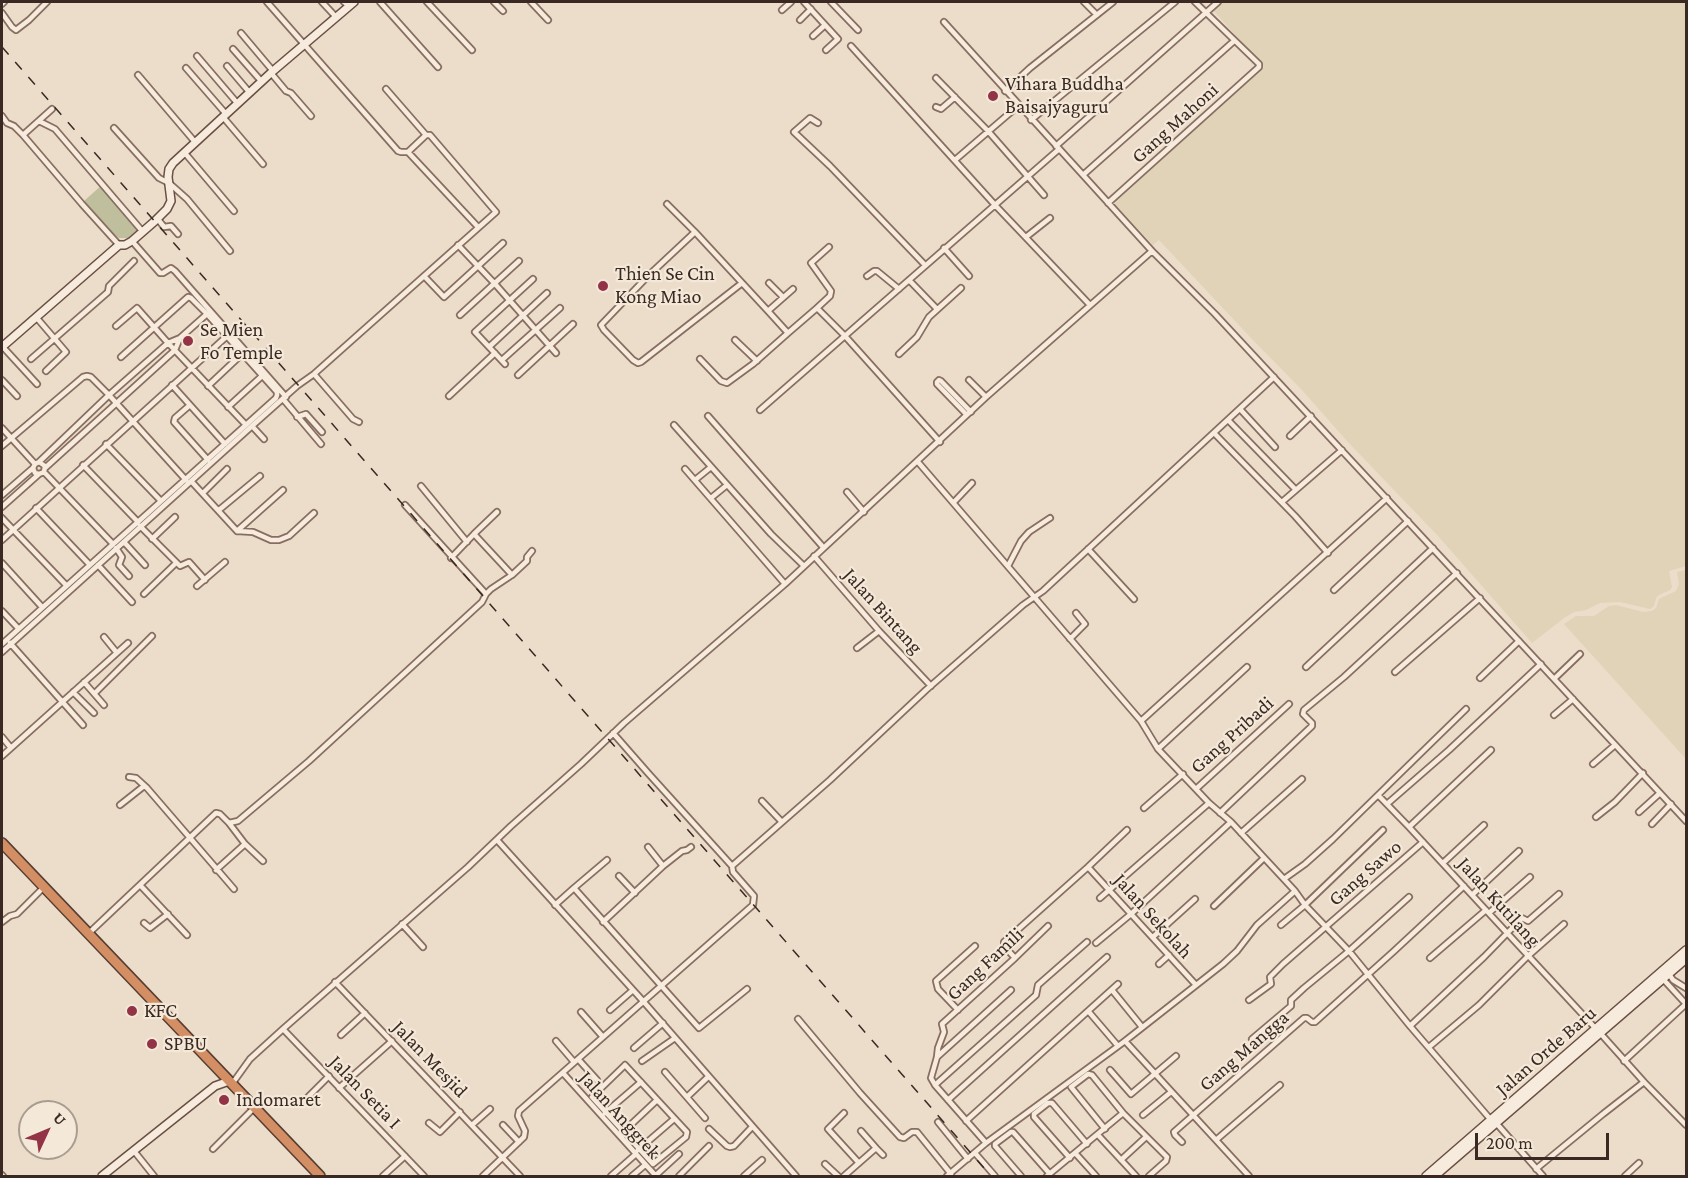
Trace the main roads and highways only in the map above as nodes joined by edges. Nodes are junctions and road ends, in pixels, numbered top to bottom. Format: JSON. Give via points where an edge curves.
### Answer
{"nodes":[{"id":1,"x":349,"y":3,"type":"edge"},
{"id":2,"x":2,"y":347,"type":"edge"},
{"id":3,"x":2,"y":843,"type":"edge"},
{"id":4,"x":2,"y":848,"type":"edge"},
{"id":5,"x":1686,"y":951,"type":"edge"},
{"id":6,"x":1686,"y":959,"type":"edge"},
{"id":7,"x":1599,"y":1032,"type":"junction"},
{"id":8,"x":226,"y":1081,"type":"junction"},
{"id":9,"x":1494,"y":1122,"type":"junction"},
{"id":10,"x":105,"y":1175,"type":"edge"},
{"id":11,"x":312,"y":1176,"type":"edge"},
{"id":12,"x":320,"y":1176,"type":"edge"},
{"id":13,"x":1426,"y":1176,"type":"edge"},
{"id":14,"x":1435,"y":1176,"type":"edge"}],
"edges":[{"from":1,"to":2,"type":"main road","via":[[173,163],[167,209],[132,241],[119,245]]},
{"from":3,"to":8,"type":"highway"},
{"from":4,"to":8,"type":"highway"},
{"from":5,"to":7,"type":"main road","name":"Jalan Orde Baru"},
{"from":6,"to":7,"type":"main road","name":"Jalan Orde Baru"},
{"from":7,"to":9,"type":"main road","name":"Jalan Orde Baru"},
{"from":8,"to":10,"type":"main road"},
{"from":8,"to":11,"type":"highway"},
{"from":8,"to":12,"type":"highway"},
{"from":9,"to":13,"type":"main road","name":"Jalan Orde Baru"},
{"from":9,"to":14,"type":"main road","name":"Jalan Orde Baru"}]}
